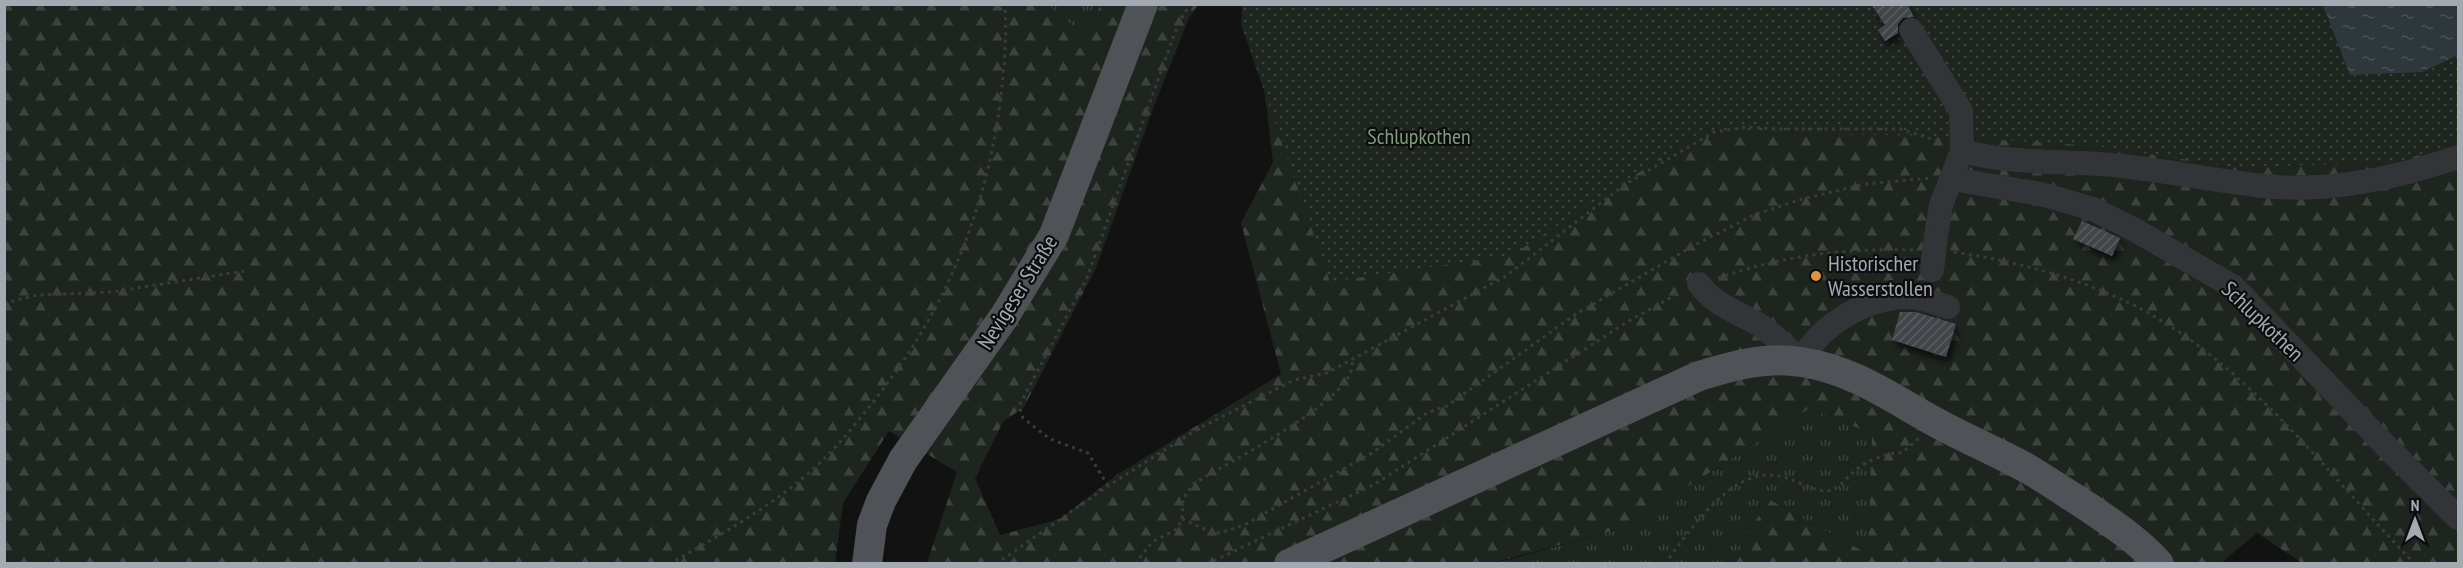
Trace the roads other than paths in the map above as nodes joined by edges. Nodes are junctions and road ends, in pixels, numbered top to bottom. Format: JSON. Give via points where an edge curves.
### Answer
{"nodes":[{"id":1,"x":1143,"y":4,"type":"edge"},
{"id":2,"x":1911,"y":30,"type":"dead end"},
{"id":3,"x":1962,"y":151,"type":"junction"},
{"id":4,"x":2458,"y":157,"type":"edge"},
{"id":5,"x":1952,"y":178,"type":"junction"},
{"id":6,"x":1699,"y":284,"type":"road end"},
{"id":7,"x":1925,"y":299,"type":"junction"},
{"id":8,"x":1948,"y":307,"type":"dead end"},
{"id":9,"x":1801,"y":361,"type":"junction"},
{"id":10,"x":2458,"y":518,"type":"edge"},
{"id":11,"x":867,"y":564,"type":"edge"},
{"id":12,"x":1289,"y":564,"type":"edge"},
{"id":13,"x":2158,"y":564,"type":"edge"}],
"edges":[{"from":1,"to":11,"type":"main road","name":"Nevigeser Straße","via":[[1054,235],[1004,317],[903,460],[872,525]]},
{"from":2,"to":3,"type":"lane","via":[[1961,111]]},
{"from":3,"to":4,"type":"lane","via":[[2119,165],[2275,187],[2320,187],[2387,178]]},
{"from":3,"to":5,"type":"lane"},
{"from":5,"to":7,"type":"lane","via":[[1941,205]]},
{"from":5,"to":10,"type":"lane","name":"Schlupkothen","via":[[2041,194],[2093,209],[2234,287]]},
{"from":6,"to":9,"type":"lane","via":[[1718,303],[1774,335]]},
{"from":7,"to":8,"type":"lane"},
{"from":7,"to":9,"type":"lane","via":[[1896,298],[1861,309],[1824,330],[1809,345]]},
{"from":9,"to":12,"type":"main road","via":[[1743,363],[1699,376]]},
{"from":9,"to":13,"type":"main road","via":[[1874,386],[2030,470],[2114,525],[2149,552]]}]}
